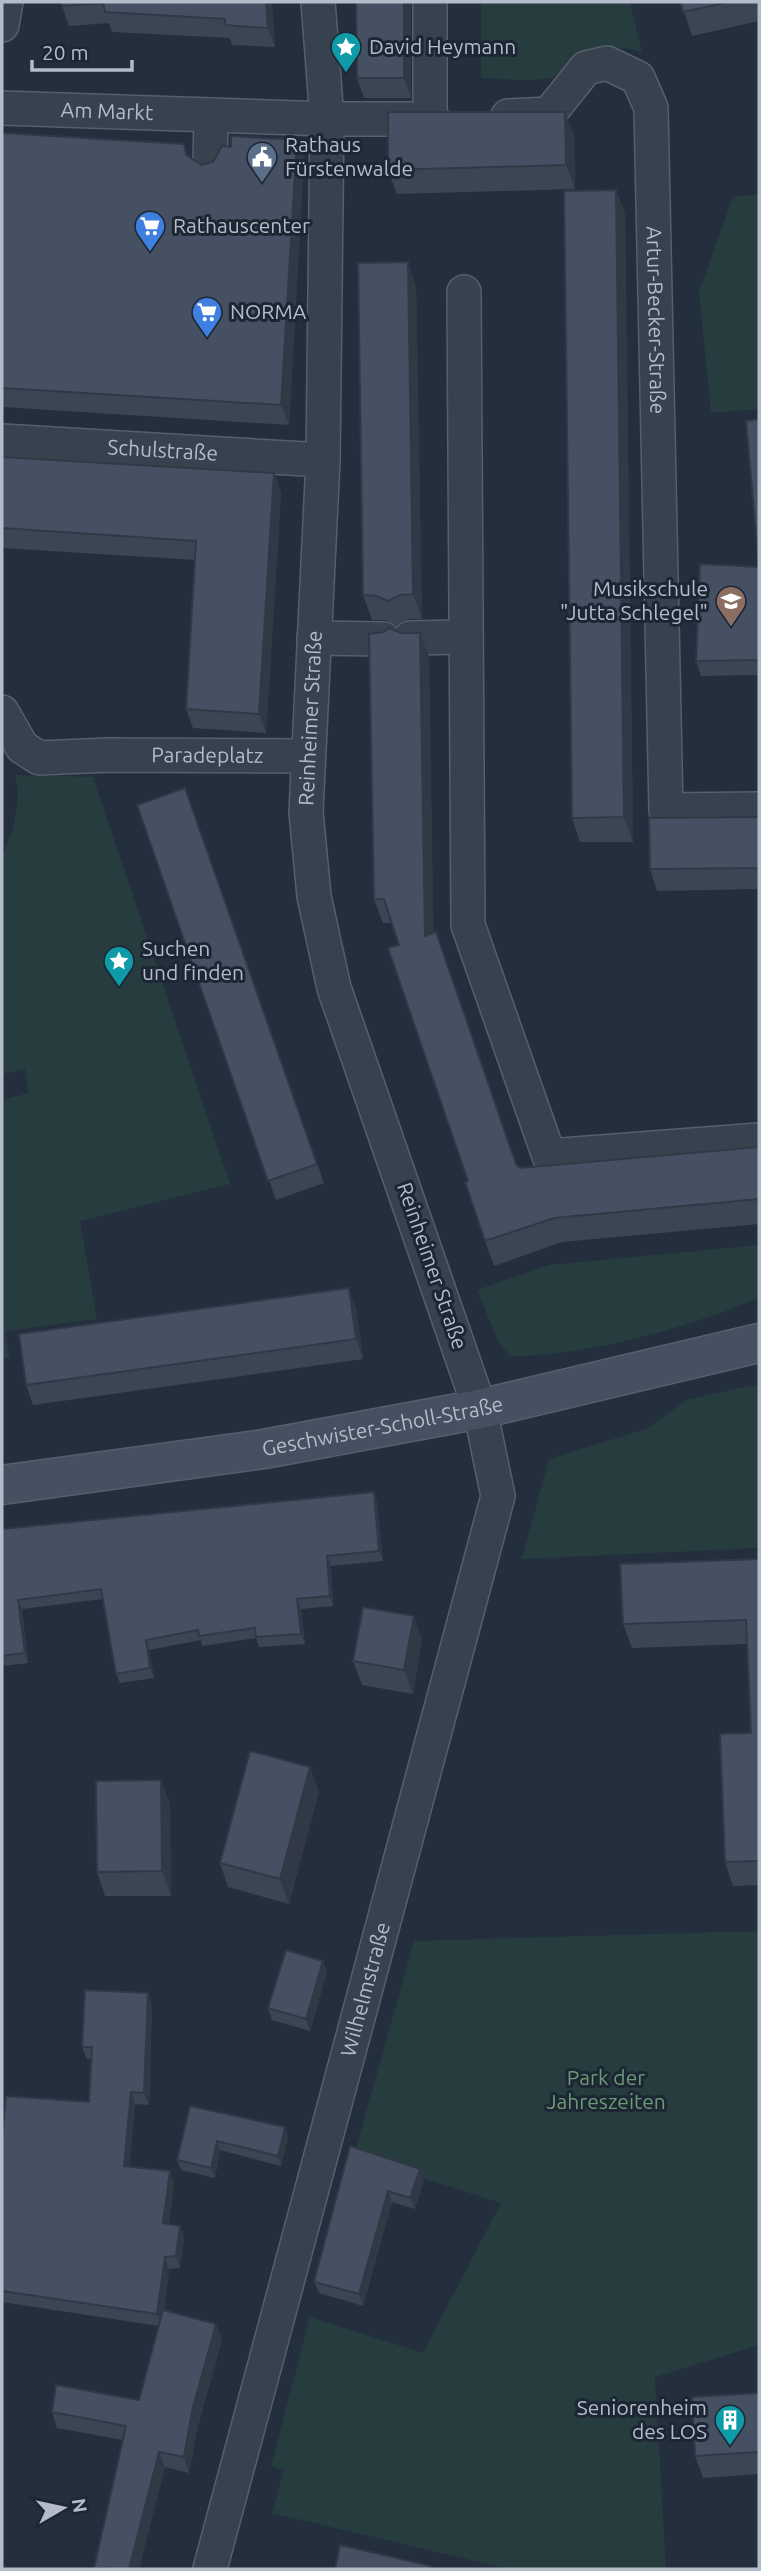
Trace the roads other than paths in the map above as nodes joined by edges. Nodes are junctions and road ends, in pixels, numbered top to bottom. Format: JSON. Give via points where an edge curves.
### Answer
{"nodes":[{"id":1,"x":6,"y":2,"type":"edge"},
{"id":2,"x":318,"y":2,"type":"edge"},
{"id":3,"x":430,"y":2,"type":"edge"},
{"id":4,"x":2,"y":25,"type":"edge"},
{"id":5,"x":2,"y":108,"type":"edge"},
{"id":6,"x":211,"y":115,"type":"junction"},
{"id":7,"x":327,"y":119,"type":"junction"},
{"id":8,"x":430,"y":120,"type":"junction"},
{"id":9,"x":210,"y":165,"type":"edge"},
{"id":10,"x":464,"y":292,"type":"dead end"},
{"id":11,"x":2,"y":441,"type":"edge"},
{"id":12,"x":323,"y":460,"type":"junction"},
{"id":13,"x":464,"y":637,"type":"junction"},
{"id":14,"x":314,"y":638,"type":"junction"},
{"id":15,"x":2,"y":712,"type":"edge"},
{"id":16,"x":307,"y":756,"type":"junction"},
{"id":17,"x":759,"y":809,"type":"edge"},
{"id":18,"x":759,"y":1140,"type":"edge"},
{"id":19,"x":759,"y":1343,"type":"edge"},
{"id":20,"x":480,"y":1409,"type":"junction"},
{"id":21,"x":2,"y":1486,"type":"edge"},
{"id":22,"x":210,"y":2569,"type":"edge"}],
"edges":[{"from":1,"to":4,"type":"street"},
{"from":2,"to":7,"type":"street","name":"Reinheimer Straße"},
{"from":3,"to":8,"type":"street"},
{"from":5,"to":6,"type":"street","name":"Am Markt"},
{"from":6,"to":7,"type":"street","name":"Am Markt"},
{"from":6,"to":9,"type":"street"},
{"from":7,"to":8,"type":"street","name":"Artur-Becker-Straße"},
{"from":7,"to":12,"type":"street","name":"Reinheimer Straße"},
{"from":8,"to":17,"type":"street","name":"Artur-Becker-Straße","via":[[549,114],[586,68],[607,63],[638,78],[651,108],[666,810]]},
{"from":10,"to":13,"type":"street"},
{"from":11,"to":12,"type":"street","name":"Schulstraße"},
{"from":12,"to":14,"type":"street","name":"Reinheimer Straße"},
{"from":13,"to":14,"type":"street"},
{"from":13,"to":18,"type":"street","via":[[468,925],[549,1156]]},
{"from":14,"to":16,"type":"street","name":"Reinheimer Straße"},
{"from":15,"to":16,"type":"street","name":"Paradeplatz","via":[[22,747],[39,758]]},
{"from":16,"to":20,"type":"street","name":"Reinheimer Straße","via":[[306,812],[314,896],[334,988]]},
{"from":19,"to":20,"type":"street","name":"Geschwister-Scholl-Straße"},
{"from":20,"to":21,"type":"street","name":"Geschwister-Scholl-Straße","via":[[264,1449]]},
{"from":20,"to":22,"type":"street","name":"Wilhelmstraße","via":[[498,1496]]}]}
